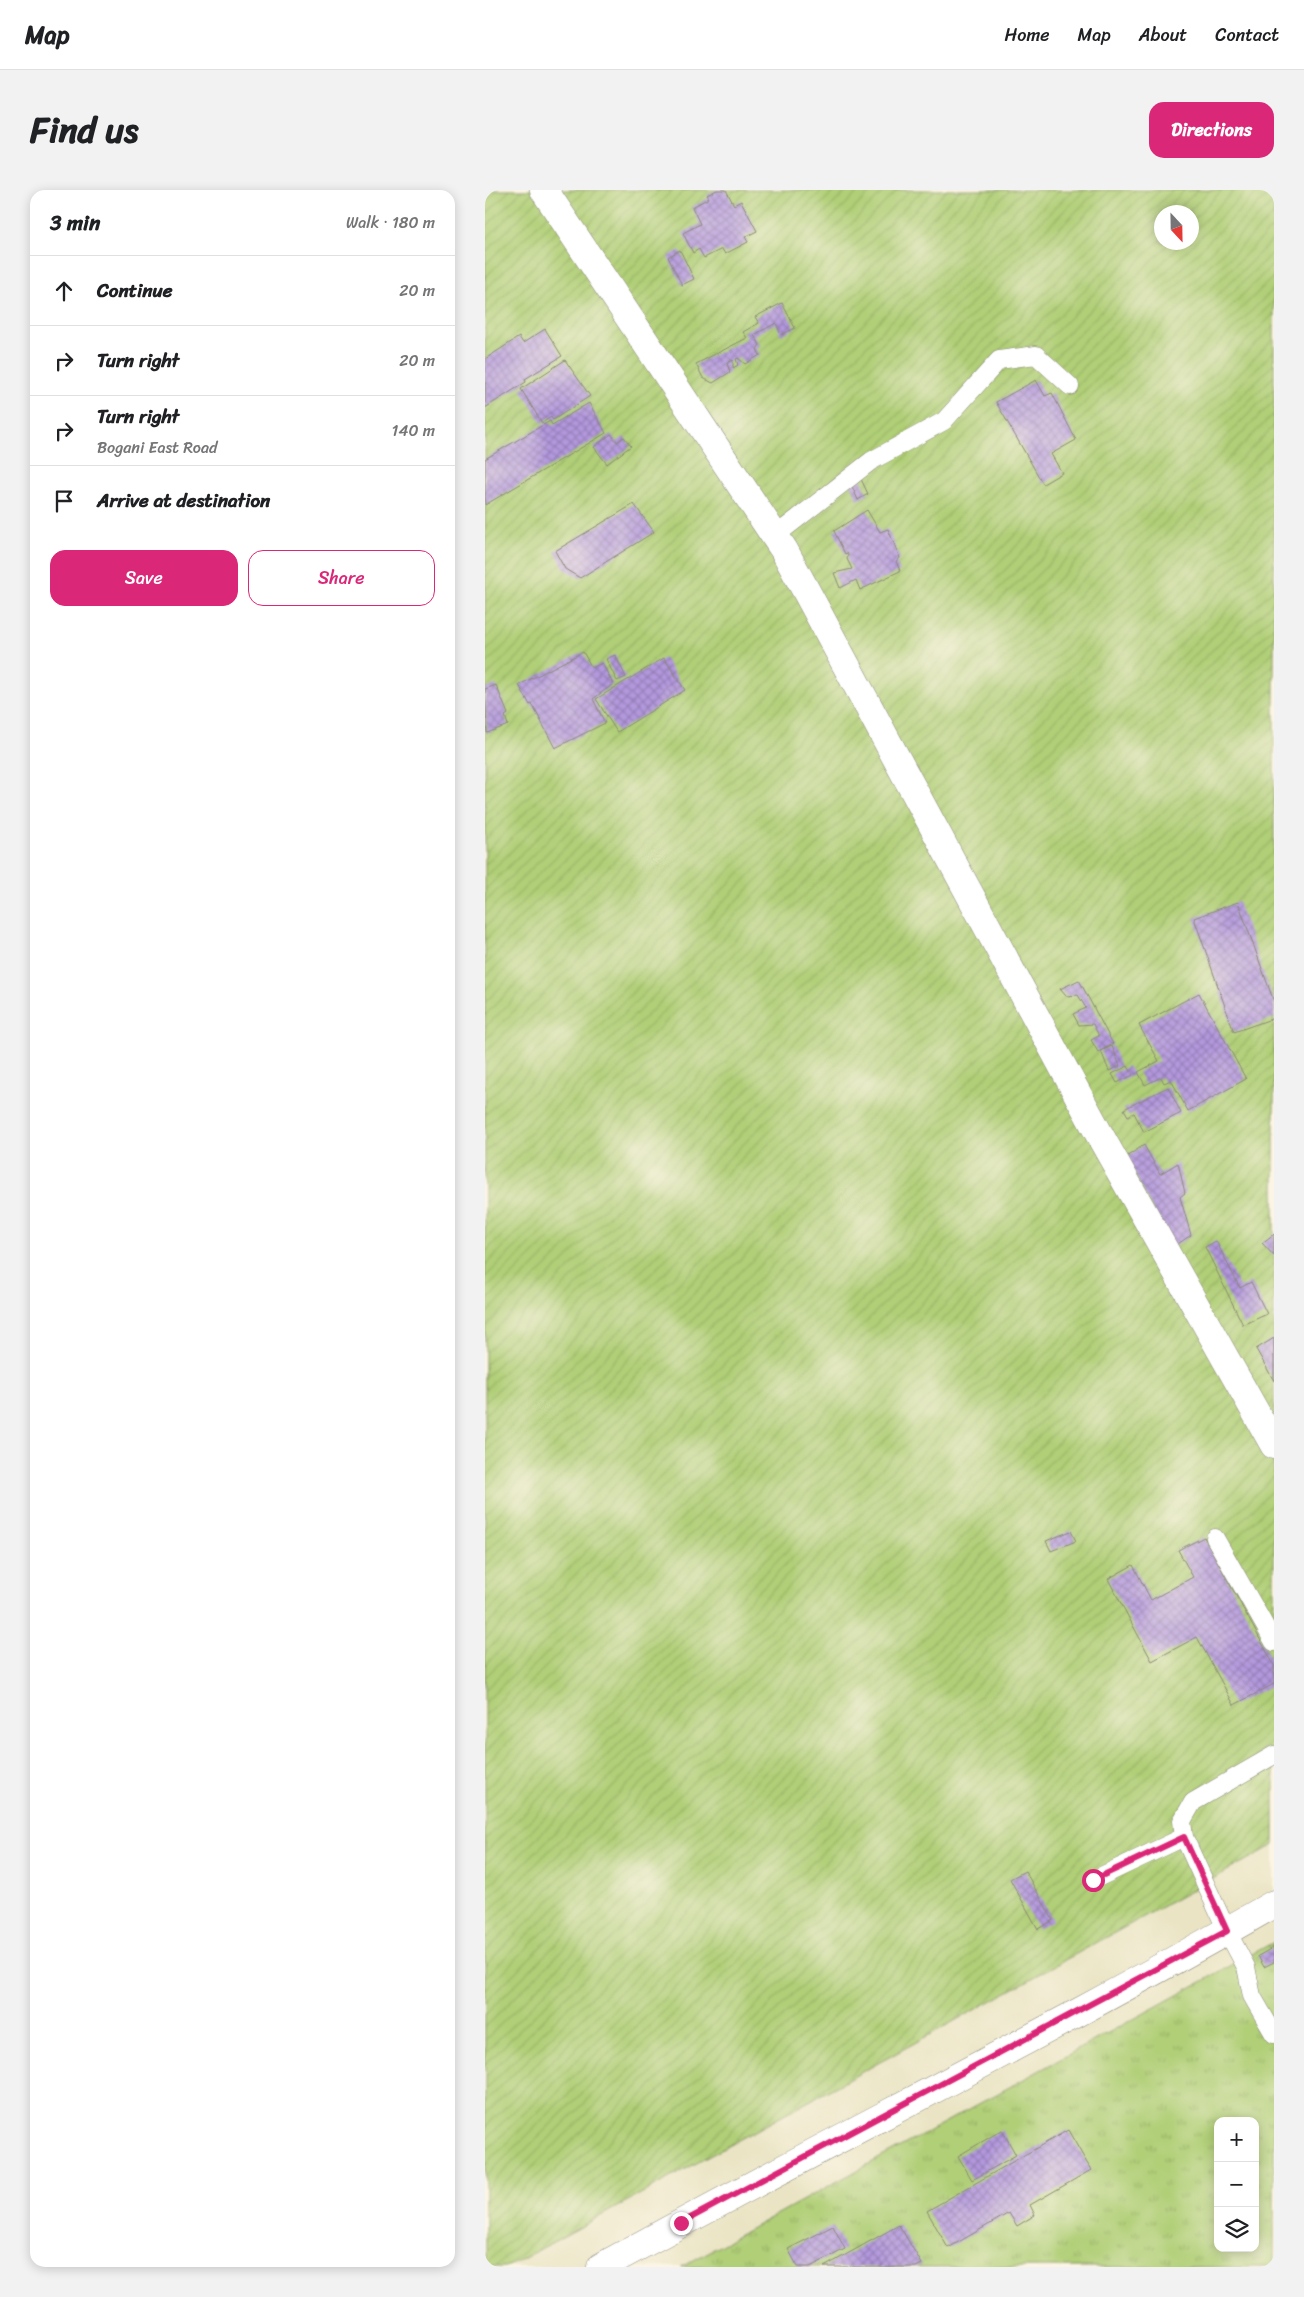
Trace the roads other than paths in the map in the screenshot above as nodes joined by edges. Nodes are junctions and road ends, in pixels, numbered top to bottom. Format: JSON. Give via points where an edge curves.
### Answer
{"nodes":[{"id":1,"x":545,"y":190,"type":"edge"},
{"id":2,"x":1070,"y":386,"type":"dead end"},
{"id":3,"x":775,"y":536,"type":"junction"},
{"id":4,"x":1274,"y":1445,"type":"edge"},
{"id":5,"x":1215,"y":1538,"type":"dead end"},
{"id":6,"x":1274,"y":1642,"type":"edge"},
{"id":7,"x":1274,"y":1755,"type":"edge"},
{"id":8,"x":1184,"y":1837,"type":"junction"},
{"id":9,"x":1093,"y":1880,"type":"dead end"},
{"id":10,"x":1274,"y":1904,"type":"edge"},
{"id":11,"x":1227,"y":1931,"type":"junction"},
{"id":12,"x":1274,"y":2034,"type":"edge"},
{"id":13,"x":601,"y":2267,"type":"edge"}],
"edges":[{"from":1,"to":3,"type":"street"},
{"from":2,"to":3,"type":"lane","via":[[1036,355],[999,360],[944,421],[871,460]]},
{"from":3,"to":4,"type":"street","via":[[1098,1132]]},
{"from":5,"to":6,"type":"lane"},
{"from":7,"to":8,"type":"lane","via":[[1193,1802],[1182,1821]]},
{"from":8,"to":9,"type":"lane"},
{"from":8,"to":11,"type":"lane"},
{"from":10,"to":11,"type":"street"},
{"from":11,"to":12,"type":"lane","via":[[1246,1967],[1252,1996]]},
{"from":11,"to":13,"type":"street"}]}
